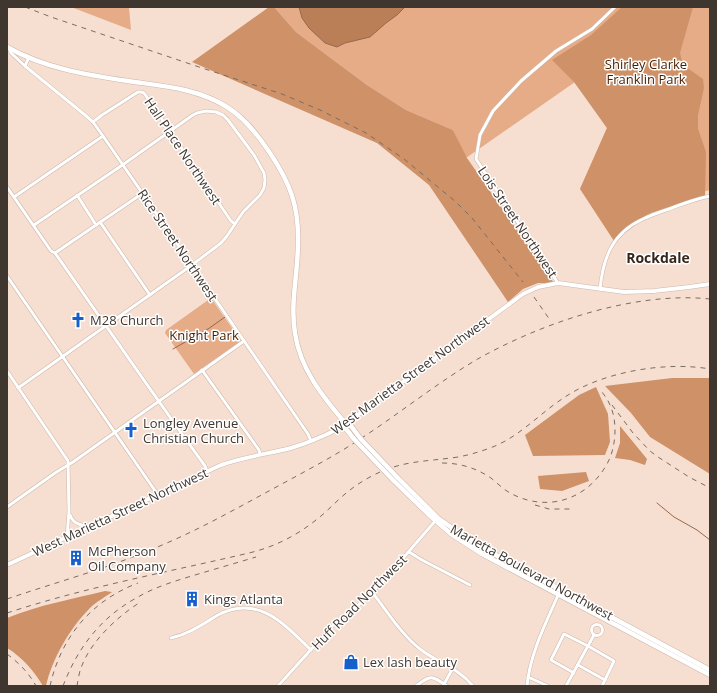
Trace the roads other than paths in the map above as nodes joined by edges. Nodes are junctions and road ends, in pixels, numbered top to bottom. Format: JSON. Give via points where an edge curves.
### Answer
{"nodes":[{"id":1,"x":615,"y":7,"type":"edge"},
{"id":2,"x":8,"y":48,"type":"edge"},
{"id":3,"x":29,"y":57,"type":"junction"},
{"id":4,"x":25,"y":66,"type":"junction"},
{"id":5,"x":93,"y":122,"type":"junction"},
{"id":6,"x":170,"y":131,"type":"junction"},
{"id":7,"x":103,"y":136,"type":"junction"},
{"id":8,"x":123,"y":164,"type":"junction"},
{"id":9,"x":7,"y":187,"type":"edge"},
{"id":10,"x":142,"y":194,"type":"junction"},
{"id":11,"x":77,"y":195,"type":"junction"},
{"id":12,"x":710,"y":196,"type":"edge"},
{"id":13,"x":14,"y":197,"type":"junction"},
{"id":14,"x":100,"y":222,"type":"junction"},
{"id":15,"x":234,"y":224,"type":"junction"},
{"id":16,"x":34,"y":225,"type":"junction"},
{"id":17,"x":96,"y":225,"type":"junction"},
{"id":18,"x":55,"y":253,"type":"junction"},
{"id":19,"x":192,"y":265,"type":"junction"},
{"id":20,"x":7,"y":276,"type":"edge"},
{"id":21,"x":12,"y":283,"type":"junction"},
{"id":22,"x":558,"y":283,"type":"junction"},
{"id":23,"x":710,"y":284,"type":"edge"},
{"id":24,"x":7,"y":286,"type":"edge"},
{"id":25,"x":600,"y":289,"type":"junction"},
{"id":26,"x":150,"y":295,"type":"junction"},
{"id":27,"x":106,"y":326,"type":"junction"},
{"id":28,"x":244,"y":341,"type":"junction"},
{"id":29,"x":62,"y":357,"type":"junction"},
{"id":30,"x":202,"y":370,"type":"junction"},
{"id":31,"x":7,"y":371,"type":"edge"},
{"id":32,"x":18,"y":388,"type":"junction"},
{"id":33,"x":158,"y":402,"type":"junction"},
{"id":34,"x":346,"y":424,"type":"junction"},
{"id":35,"x":115,"y":433,"type":"junction"},
{"id":36,"x":311,"y":441,"type":"junction"},
{"id":37,"x":260,"y":454,"type":"junction"},
{"id":38,"x":69,"y":465,"type":"junction"},
{"id":39,"x":207,"y":471,"type":"junction"},
{"id":40,"x":158,"y":495,"type":"junction"},
{"id":41,"x":7,"y":507,"type":"edge"},
{"id":42,"x":69,"y":511,"type":"junction"},
{"id":43,"x":437,"y":519,"type":"junction"},
{"id":44,"x":89,"y":527,"type":"junction"},
{"id":45,"x":67,"y":538,"type":"junction"},
{"id":46,"x":409,"y":552,"type":"junction"},
{"id":47,"x":7,"y":565,"type":"edge"},
{"id":48,"x":470,"y":585,"type":"dead end"},
{"id":49,"x":372,"y":592,"type":"junction"},
{"id":50,"x":560,"y":592,"type":"junction"},
{"id":51,"x":603,"y":617,"type":"junction"},
{"id":52,"x":598,"y":625,"type":"junction"},
{"id":53,"x":594,"y":636,"type":"junction"},
{"id":54,"x":171,"y":638,"type":"dead end"},
{"id":55,"x":588,"y":646,"type":"junction"},
{"id":56,"x":310,"y":650,"type":"junction"},
{"id":57,"x":578,"y":665,"type":"junction"},
{"id":58,"x":453,"y":668,"type":"junction"},
{"id":59,"x":710,"y":670,"type":"edge"},
{"id":60,"x":574,"y":673,"type":"junction"},
{"id":61,"x":710,"y":675,"type":"edge"},
{"id":62,"x":528,"y":677,"type":"junction"},
{"id":63,"x":605,"y":680,"type":"junction"},
{"id":64,"x":445,"y":685,"type":"edge"},
{"id":65,"x":278,"y":686,"type":"edge"},
{"id":66,"x":416,"y":686,"type":"edge"},
{"id":67,"x":473,"y":686,"type":"edge"},
{"id":68,"x":527,"y":686,"type":"edge"},
{"id":69,"x":548,"y":686,"type":"edge"},
{"id":70,"x":567,"y":686,"type":"edge"},
{"id":71,"x":602,"y":686,"type":"edge"}],
"edges":[{"from":1,"to":22,"type":"street","name":"Lois Street Northwest","via":[[592,29],[556,51],[521,81],[493,111],[480,135],[476,158]]},
{"from":2,"to":3,"type":"main road"},
{"from":2,"to":4,"type":"street","name":"Rice Street Northwest"},
{"from":3,"to":4,"type":"street"},
{"from":3,"to":34,"type":"main road","via":[[54,67],[90,75],[195,93],[227,107],[254,130],[281,170],[296,209],[298,244],[293,313],[300,354],[318,389]]},
{"from":4,"to":5,"type":"street","name":"Rice Street Northwest"},
{"from":5,"to":6,"type":"street","name":"Hall Place Northwest","via":[[140,92],[144,93]]},
{"from":5,"to":7,"type":"street","name":"Rice Street Northwest"},
{"from":6,"to":8,"type":"street"},
{"from":6,"to":15,"type":"street","name":"Hall Place Northwest"},
{"from":6,"to":15,"type":"street","via":[[197,113],[206,110],[216,112],[228,120],[254,155],[264,173],[264,188]]},
{"from":7,"to":8,"type":"street","name":"Rice Street Northwest"},
{"from":7,"to":13,"type":"street"},
{"from":8,"to":10,"type":"street","name":"Rice Street Northwest"},
{"from":8,"to":11,"type":"street"},
{"from":9,"to":13,"type":"street"},
{"from":10,"to":14,"type":"street"},
{"from":10,"to":19,"type":"street","name":"Rice Street Northwest"},
{"from":11,"to":16,"type":"street"},
{"from":11,"to":17,"type":"street"},
{"from":12,"to":25,"type":"street","via":[[644,218],[626,230],[615,242],[603,265]]},
{"from":13,"to":16,"type":"street"},
{"from":14,"to":17,"type":"street"},
{"from":14,"to":26,"type":"street"},
{"from":15,"to":19,"type":"street","via":[[221,243]]},
{"from":16,"to":18,"type":"street"},
{"from":17,"to":18,"type":"street"},
{"from":18,"to":27,"type":"street"},
{"from":19,"to":26,"type":"street"},
{"from":19,"to":28,"type":"street","name":"Rice Street Northwest"},
{"from":20,"to":21,"type":"street"},
{"from":21,"to":24,"type":"street"},
{"from":21,"to":29,"type":"street"},
{"from":22,"to":25,"type":"street","name":"West Marietta Street Northwest"},
{"from":22,"to":34,"type":"street","name":"West Marietta Street Northwest","via":[[538,287],[523,294]]},
{"from":23,"to":25,"type":"street","name":"West Marietta Street Northwest","via":[[654,291],[624,292]]},
{"from":26,"to":27,"type":"street"},
{"from":27,"to":29,"type":"street"},
{"from":27,"to":33,"type":"street"},
{"from":28,"to":30,"type":"street"},
{"from":28,"to":36,"type":"street","name":"Rice Street Northwest"},
{"from":29,"to":32,"type":"street"},
{"from":29,"to":35,"type":"street"},
{"from":30,"to":33,"type":"street"},
{"from":30,"to":37,"type":"street"},
{"from":31,"to":32,"type":"street"},
{"from":32,"to":38,"type":"street"},
{"from":33,"to":35,"type":"street"},
{"from":33,"to":39,"type":"street"},
{"from":34,"to":36,"type":"street","name":"West Marietta Street Northwest"},
{"from":34,"to":43,"type":"main road","bridge":true,"via":[[350,426],[354,439],[395,478],[415,502]]},
{"from":35,"to":38,"type":"street"},
{"from":35,"to":40,"type":"street"},
{"from":36,"to":37,"type":"street","name":"West Marietta Street Northwest"},
{"from":37,"to":39,"type":"street","name":"West Marietta Street Northwest"},
{"from":38,"to":41,"type":"street"},
{"from":38,"to":42,"type":"street"},
{"from":39,"to":40,"type":"street","name":"West Marietta Street Northwest"},
{"from":40,"to":44,"type":"street","name":"West Marietta Street Northwest"},
{"from":42,"to":44,"type":"street","via":[[77,524]]},
{"from":42,"to":45,"type":"street"},
{"from":43,"to":46,"type":"street","name":"Huff Road Northwest"},
{"from":43,"to":50,"type":"main road","via":[[451,534],[482,554]]},
{"from":44,"to":45,"type":"street","name":"West Marietta Street Northwest"},
{"from":45,"to":47,"type":"street","name":"West Marietta Street Northwest"},
{"from":46,"to":48,"type":"street"},
{"from":46,"to":49,"type":"street","name":"Huff Road Northwest"},
{"from":49,"to":56,"type":"street","name":"Huff Road Northwest","via":[[335,622]]},
{"from":49,"to":58,"type":"street","via":[[413,643]]},
{"from":50,"to":51,"type":"main road"},
{"from":50,"to":59,"type":"main road","name":"Marietta Boulevard Northwest"},
{"from":50,"to":62,"type":"street","via":[[533,654]]},
{"from":51,"to":52,"type":"street"},
{"from":51,"to":61,"type":"main road"},
{"from":52,"to":53,"type":"street","via":[[591,629]]},
{"from":52,"to":53,"type":"street","via":[[601,626],[602,632]]},
{"from":53,"to":55,"type":"street"},
{"from":54,"to":56,"type":"street","via":[[187,633],[226,612],[248,608],[274,617]]},
{"from":55,"to":57,"type":"street"},
{"from":55,"to":60,"type":"street","via":[[564,634],[550,660]]},
{"from":55,"to":63,"type":"street","via":[[614,661]]},
{"from":56,"to":65,"type":"street","name":"Huff Road Northwest"},
{"from":57,"to":60,"type":"street"},
{"from":57,"to":63,"type":"street"},
{"from":58,"to":64,"type":"street"},
{"from":58,"to":67,"type":"street"},
{"from":60,"to":70,"type":"street"},
{"from":62,"to":68,"type":"street"},
{"from":62,"to":69,"type":"street"},
{"from":63,"to":71,"type":"street"},
{"from":64,"to":66,"type":"street","via":[[433,677]]}]}
